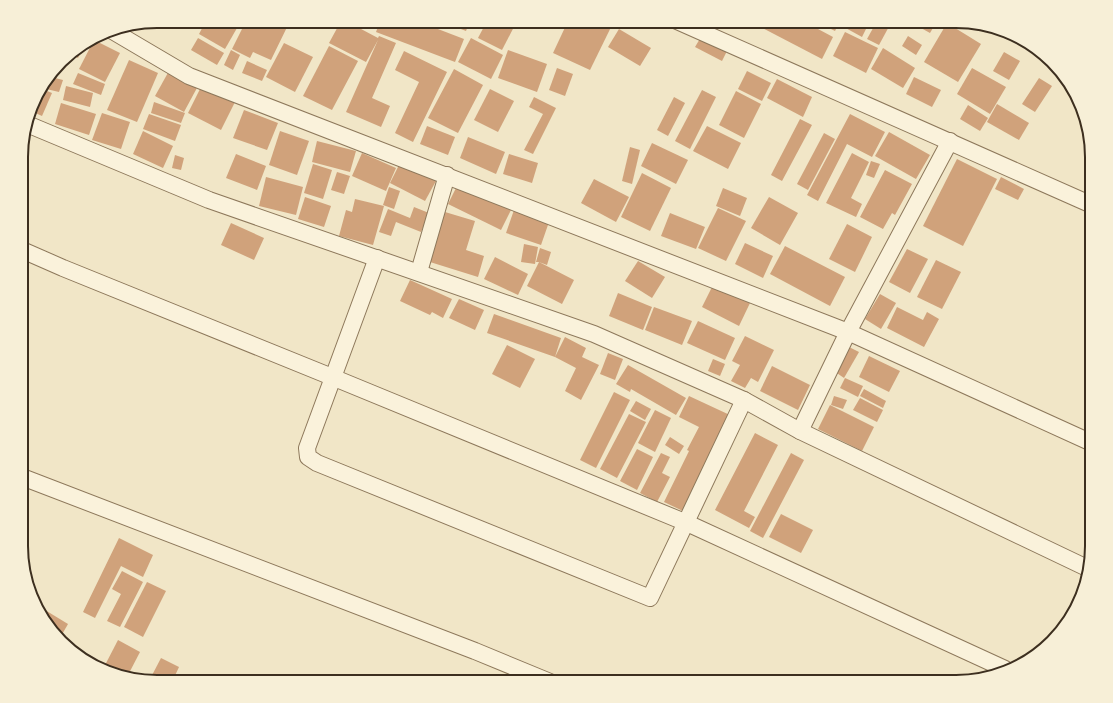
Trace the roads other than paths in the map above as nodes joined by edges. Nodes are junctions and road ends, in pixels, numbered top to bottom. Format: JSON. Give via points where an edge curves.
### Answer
{"nodes":[{"id":1,"x":694,"y":28,"type":"edge"},
{"id":2,"x":118,"y":34,"type":"edge"},
{"id":3,"x":32,"y":126,"type":"edge"},
{"id":4,"x":950,"y":141,"type":"junction"},
{"id":5,"x":447,"y":176,"type":"junction"},
{"id":6,"x":1085,"y":202,"type":"edge"},
{"id":7,"x":28,"y":253,"type":"edge"},
{"id":8,"x":377,"y":258,"type":"junction"},
{"id":9,"x":419,"y":272,"type":"junction"},
{"id":10,"x":848,"y":332,"type":"junction"},
{"id":11,"x":332,"y":376,"type":"junction"},
{"id":12,"x":744,"y":400,"type":"junction"},
{"id":13,"x":800,"y":431,"type":"junction"},
{"id":14,"x":1085,"y":440,"type":"edge"},
{"id":15,"x":28,"y":479,"type":"edge"},
{"id":16,"x":687,"y":523,"type":"junction"},
{"id":17,"x":1084,"y":566,"type":"edge"},
{"id":18,"x":999,"y":667,"type":"edge"},
{"id":19,"x":533,"y":675,"type":"edge"}],
"edges":[{"from":1,"to":4,"type":"street"},
{"from":2,"to":5,"type":"street","via":[[189,76]]},
{"from":3,"to":8,"type":"street","via":[[209,200]]},
{"from":4,"to":6,"type":"street"},
{"from":4,"to":10,"type":"street"},
{"from":5,"to":9,"type":"street"},
{"from":5,"to":10,"type":"street"},
{"from":7,"to":11,"type":"street"},
{"from":8,"to":9,"type":"street"},
{"from":8,"to":11,"type":"street"},
{"from":9,"to":12,"type":"street","via":[[594,334]]},
{"from":10,"to":13,"type":"street"},
{"from":10,"to":14,"type":"street"},
{"from":11,"to":16,"type":"street"},
{"from":11,"to":16,"type":"street","via":[[307,448],[308,457],[317,463],[650,598]]},
{"from":12,"to":13,"type":"street"},
{"from":12,"to":16,"type":"street"},
{"from":13,"to":17,"type":"street"},
{"from":15,"to":19,"type":"street"},
{"from":16,"to":18,"type":"street"}]}
